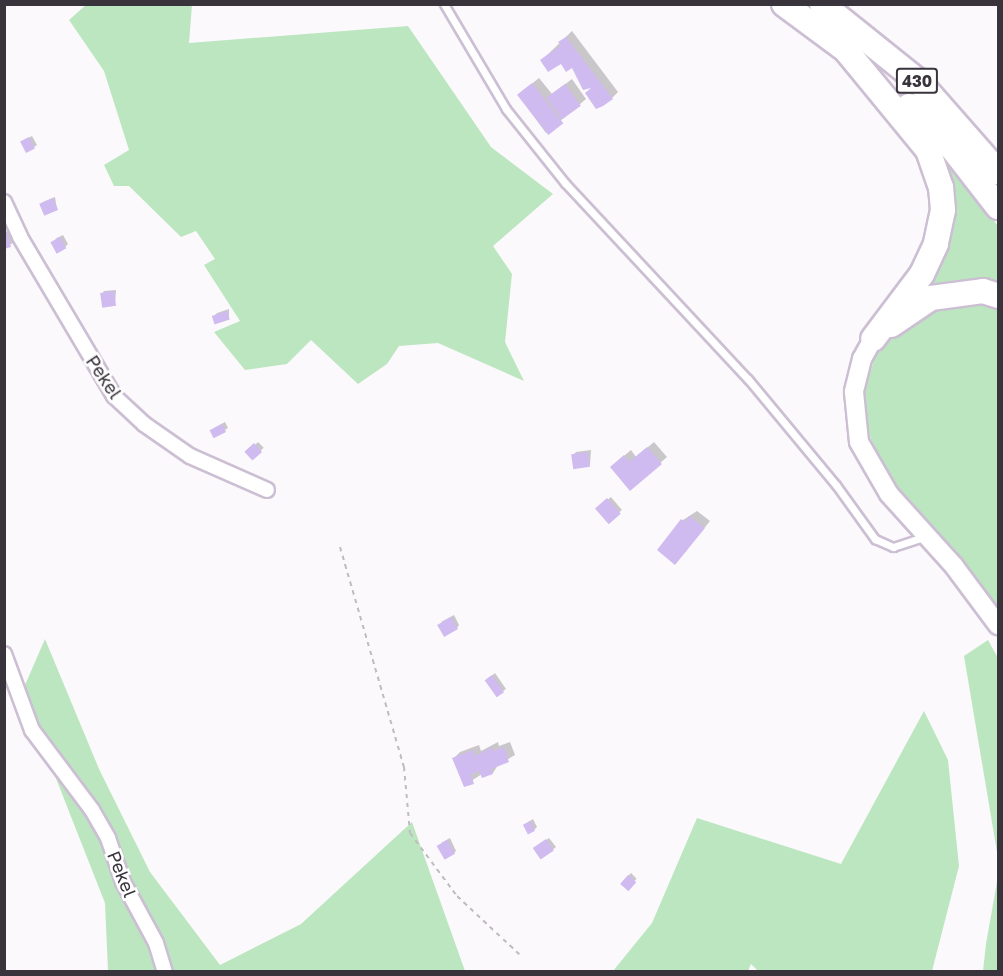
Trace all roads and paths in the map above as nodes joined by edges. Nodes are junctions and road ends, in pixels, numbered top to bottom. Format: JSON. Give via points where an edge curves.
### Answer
{"nodes":[{"id":1,"x":444,"y":4,"type":"edge"},
{"id":2,"x":784,"y":4,"type":"edge"},
{"id":3,"x":822,"y":4,"type":"edge"},
{"id":4,"x":840,"y":43,"type":"junction"},
{"id":5,"x":999,"y":172,"type":"edge"},
{"id":6,"x":4,"y":202,"type":"edge"},
{"id":7,"x":999,"y":207,"type":"edge"},
{"id":8,"x":999,"y":296,"type":"edge"},
{"id":9,"x":873,"y":339,"type":"junction"},
{"id":10,"x":267,"y":490,"type":"dead end"},
{"id":11,"x":926,"y":536,"type":"junction"},
{"id":12,"x":340,"y":547,"type":"dead end"},
{"id":13,"x":999,"y":625,"type":"edge"},
{"id":14,"x":4,"y":654,"type":"edge"},
{"id":15,"x":520,"y":955,"type":"dead end"},
{"id":16,"x":165,"y":972,"type":"edge"}],
"edges":[{"from":1,"to":11,"type":"lane","via":[[506,109],[565,183],[748,379],[829,476],[875,539],[893,547],[915,543]]},
{"from":2,"to":4,"type":"highway","number":"430"},
{"from":3,"to":5,"type":"highway","number":"430","via":[[919,82]]},
{"from":4,"to":7,"type":"highway","number":"430","via":[[952,148]]},
{"from":4,"to":9,"type":"highway","via":[[928,150],[941,187],[943,210],[936,244],[922,274]]},
{"from":6,"to":10,"type":"street","name":"Pekel","via":[[20,237],[114,396],[144,424],[190,456]]},
{"from":8,"to":9,"type":"highway","via":[[983,291],[931,298]]},
{"from":9,"to":11,"type":"main road","via":[[862,359],[854,392],[859,442],[889,494]]},
{"from":11,"to":13,"type":"main road"},
{"from":12,"to":15,"type":"path","via":[[404,767],[410,833],[457,896]]},
{"from":14,"to":16,"type":"street","name":"Pekel","via":[[29,722],[108,838],[123,882],[156,943]]}]}
